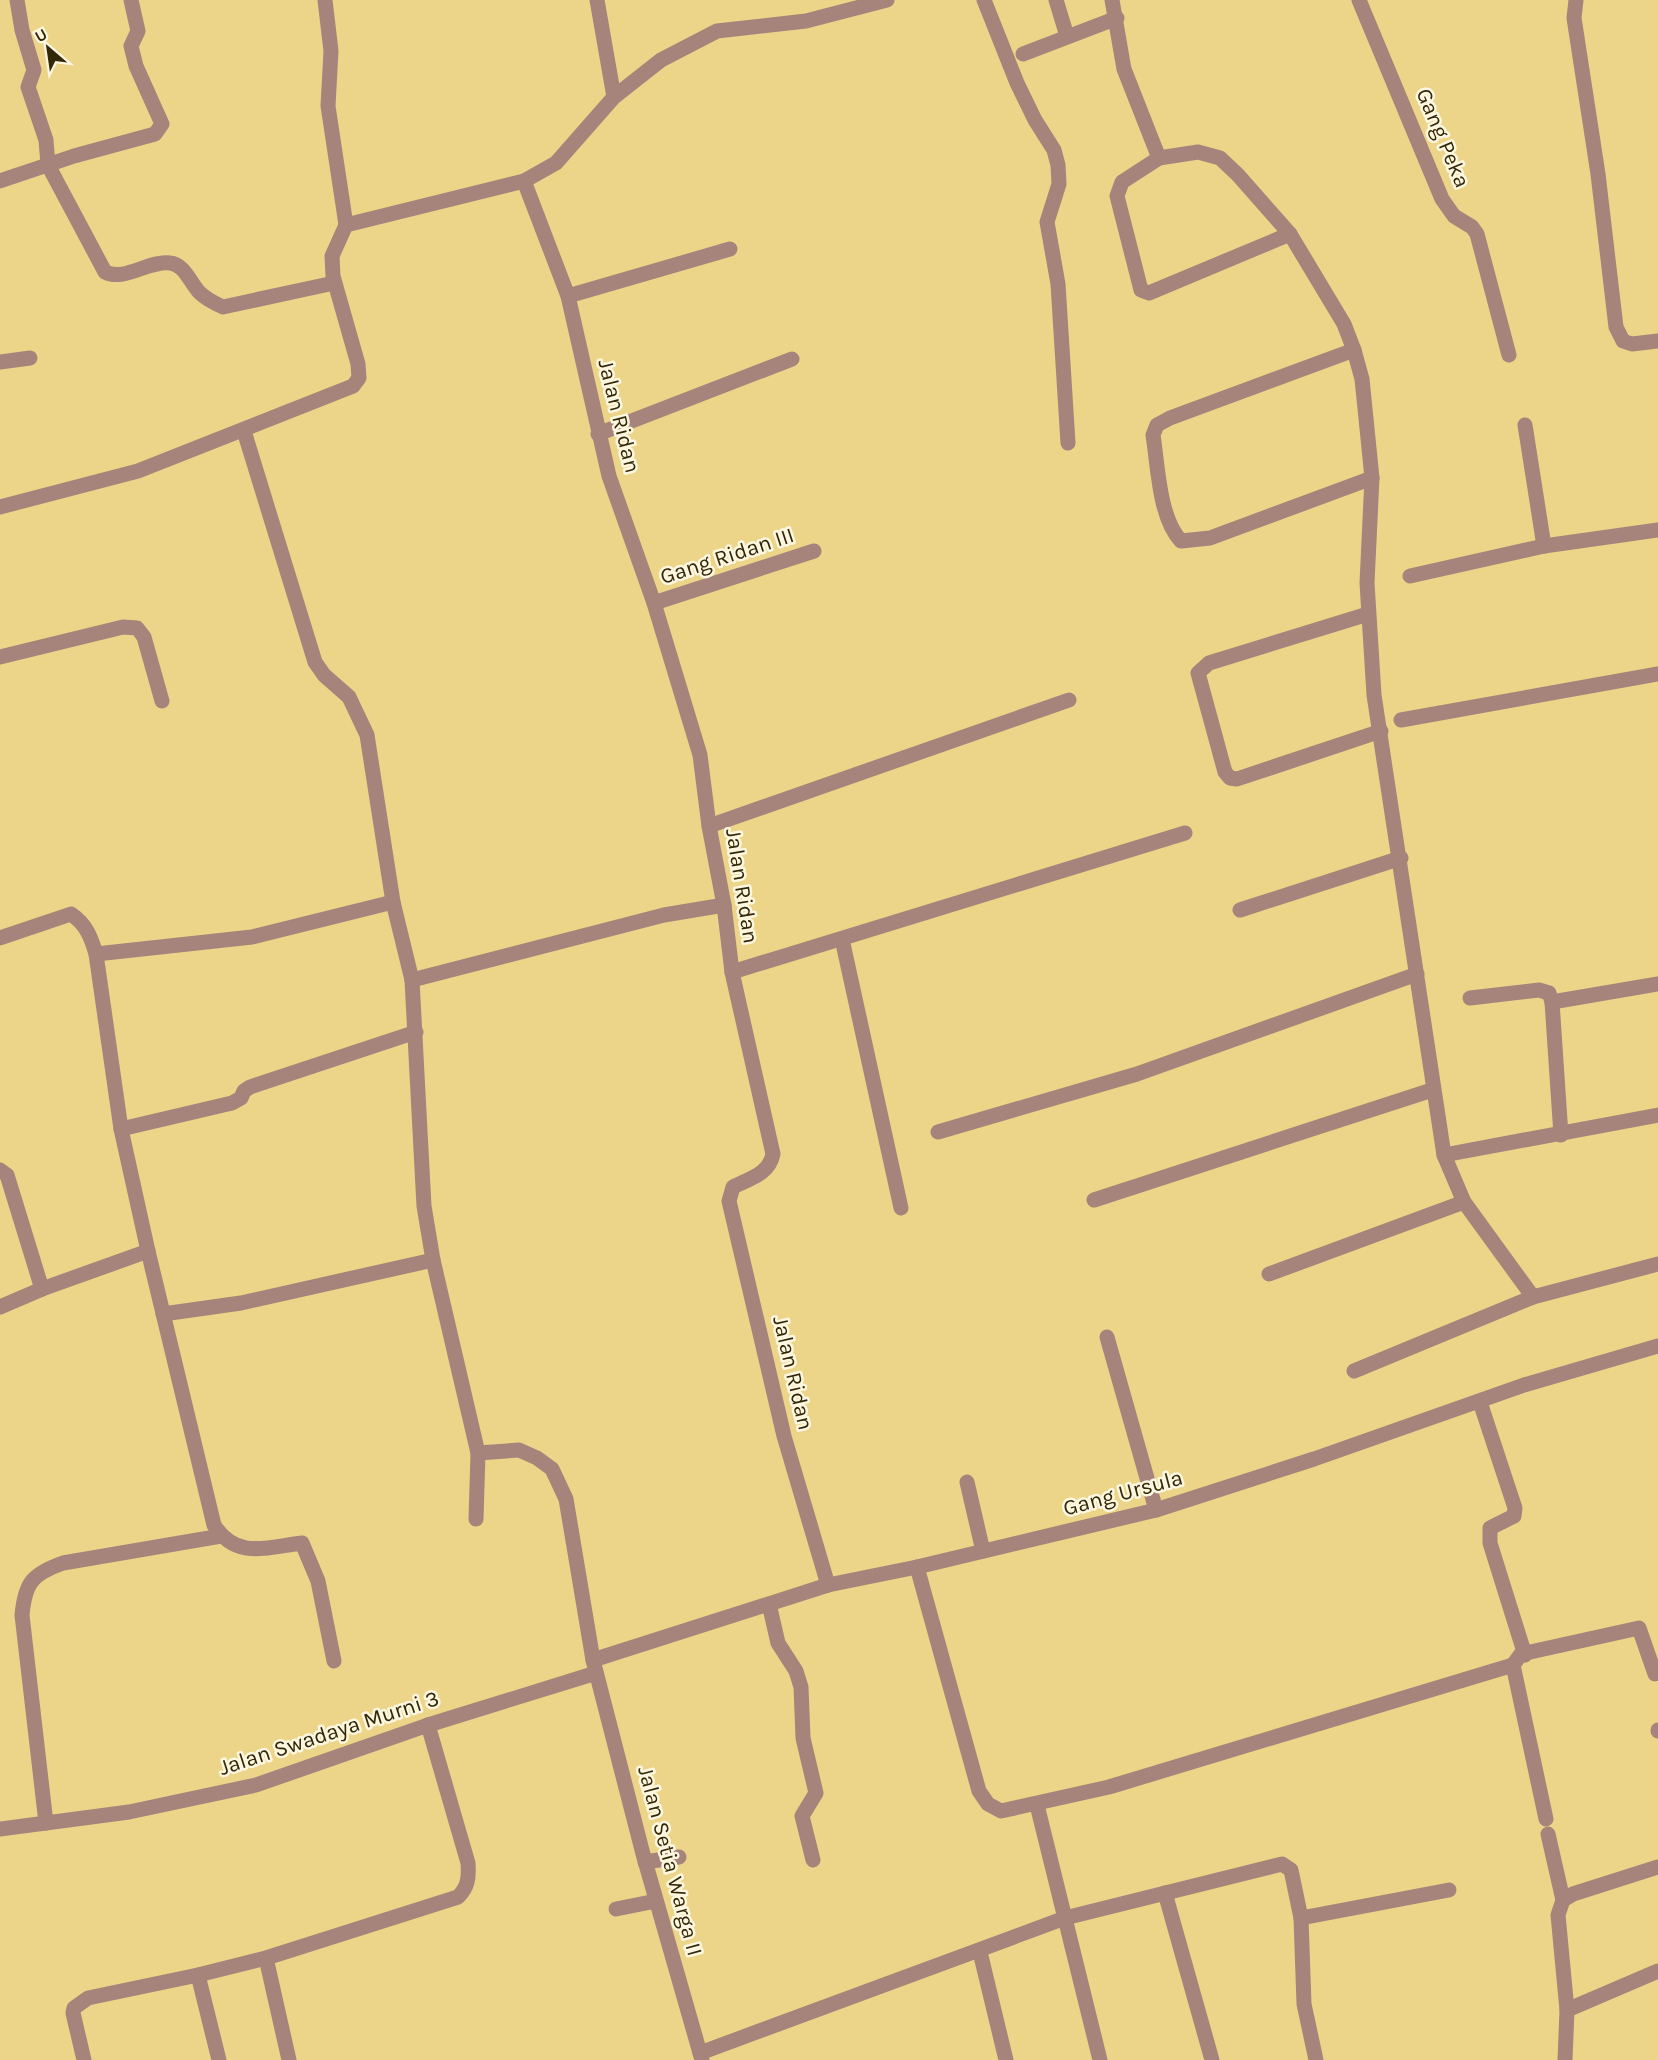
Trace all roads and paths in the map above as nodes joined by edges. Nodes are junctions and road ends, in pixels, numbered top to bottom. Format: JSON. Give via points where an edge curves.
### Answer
{"nodes":[{"id":1,"x":17,"y":0,"type":"edge"},
{"id":2,"x":130,"y":0,"type":"edge"},
{"id":3,"x":325,"y":0,"type":"edge"},
{"id":4,"x":597,"y":0,"type":"edge"},
{"id":5,"x":887,"y":0,"type":"edge"},
{"id":6,"x":984,"y":0,"type":"edge"},
{"id":7,"x":1056,"y":0,"type":"edge"},
{"id":8,"x":1112,"y":0,"type":"edge"},
{"id":9,"x":1359,"y":0,"type":"edge"},
{"id":10,"x":1576,"y":0,"type":"edge"},
{"id":11,"x":1117,"y":18,"type":"junction"},
{"id":12,"x":1067,"y":36,"type":"junction"},
{"id":13,"x":1023,"y":54,"type":"dead end"},
{"id":14,"x":614,"y":97,"type":"junction"},
{"id":15,"x":1159,"y":158,"type":"junction"},
{"id":16,"x":48,"y":165,"type":"junction"},
{"id":17,"x":0,"y":181,"type":"edge"},
{"id":18,"x":524,"y":181,"type":"junction"},
{"id":19,"x":346,"y":225,"type":"junction"},
{"id":20,"x":1290,"y":234,"type":"junction"},
{"id":21,"x":730,"y":249,"type":"dead end"},
{"id":22,"x":334,"y":283,"type":"junction"},
{"id":23,"x":568,"y":296,"type":"junction"},
{"id":24,"x":1658,"y":341,"type":"edge"},
{"id":25,"x":1354,"y":350,"type":"junction"},
{"id":26,"x":1509,"y":355,"type":"dead end"},
{"id":27,"x":30,"y":358,"type":"dead end"},
{"id":28,"x":792,"y":359,"type":"dead end"},
{"id":29,"x":0,"y":362,"type":"edge"},
{"id":30,"x":1525,"y":425,"type":"dead end"},
{"id":31,"x":244,"y":430,"type":"junction"},
{"id":32,"x":598,"y":434,"type":"junction"},
{"id":33,"x":1068,"y":443,"type":"dead end"},
{"id":34,"x":1372,"y":478,"type":"junction"},
{"id":35,"x":0,"y":507,"type":"edge"},
{"id":36,"x":1658,"y":530,"type":"edge"},
{"id":37,"x":1544,"y":546,"type":"junction"},
{"id":38,"x":814,"y":551,"type":"dead end"},
{"id":39,"x":1410,"y":576,"type":"dead end"},
{"id":40,"x":654,"y":603,"type":"junction"},
{"id":41,"x":1368,"y":614,"type":"junction"},
{"id":42,"x":0,"y":657,"type":"edge"},
{"id":43,"x":1658,"y":674,"type":"edge"},
{"id":44,"x":1069,"y":700,"type":"dead end"},
{"id":45,"x":162,"y":701,"type":"dead end"},
{"id":46,"x":1401,"y":720,"type":"dead end"},
{"id":47,"x":1381,"y":731,"type":"junction"},
{"id":48,"x":709,"y":825,"type":"junction"},
{"id":49,"x":1185,"y":833,"type":"dead end"},
{"id":50,"x":1401,"y":858,"type":"junction"},
{"id":51,"x":393,"y":902,"type":"junction"},
{"id":52,"x":724,"y":904,"type":"junction"},
{"id":53,"x":1240,"y":910,"type":"dead end"},
{"id":54,"x":0,"y":938,"type":"edge"},
{"id":55,"x":842,"y":939,"type":"junction"},
{"id":56,"x":96,"y":954,"type":"junction"},
{"id":57,"x":732,"y":972,"type":"junction"},
{"id":58,"x":1417,"y":974,"type":"junction"},
{"id":59,"x":412,"y":980,"type":"junction"},
{"id":60,"x":1658,"y":984,"type":"edge"},
{"id":61,"x":1470,"y":998,"type":"dead end"},
{"id":62,"x":1552,"y":1002,"type":"junction"},
{"id":63,"x":416,"y":1032,"type":"junction"},
{"id":64,"x":1432,"y":1090,"type":"junction"},
{"id":65,"x":1658,"y":1115,"type":"edge"},
{"id":66,"x":121,"y":1129,"type":"junction"},
{"id":67,"x":938,"y":1132,"type":"dead end"},
{"id":68,"x":1561,"y":1135,"type":"junction"},
{"id":69,"x":1444,"y":1155,"type":"junction"},
{"id":70,"x":0,"y":1170,"type":"edge"},
{"id":71,"x":1094,"y":1200,"type":"dead end"},
{"id":72,"x":1464,"y":1202,"type":"junction"},
{"id":73,"x":901,"y":1208,"type":"dead end"},
{"id":74,"x":148,"y":1251,"type":"junction"},
{"id":75,"x":433,"y":1260,"type":"junction"},
{"id":76,"x":1658,"y":1264,"type":"edge"},
{"id":77,"x":1269,"y":1274,"type":"dead end"},
{"id":78,"x":42,"y":1289,"type":"junction"},
{"id":79,"x":1533,"y":1297,"type":"junction"},
{"id":80,"x":0,"y":1307,"type":"edge"},
{"id":81,"x":163,"y":1314,"type":"junction"},
{"id":82,"x":1107,"y":1337,"type":"dead end"},
{"id":83,"x":1658,"y":1346,"type":"edge"},
{"id":84,"x":1354,"y":1371,"type":"dead end"},
{"id":85,"x":1480,"y":1402,"type":"junction"},
{"id":86,"x":478,"y":1452,"type":"junction"},
{"id":87,"x":967,"y":1482,"type":"dead end"},
{"id":88,"x":1156,"y":1510,"type":"junction"},
{"id":89,"x":476,"y":1519,"type":"dead end"},
{"id":90,"x":221,"y":1536,"type":"junction"},
{"id":91,"x":983,"y":1551,"type":"junction"},
{"id":92,"x":917,"y":1567,"type":"junction"},
{"id":93,"x":828,"y":1585,"type":"junction"},
{"id":94,"x":769,"y":1604,"type":"junction"},
{"id":95,"x":1525,"y":1655,"type":"junction"},
{"id":96,"x":334,"y":1660,"type":"dead end"},
{"id":97,"x":1513,"y":1665,"type":"junction"},
{"id":98,"x":595,"y":1666,"type":"junction"},
{"id":99,"x":1658,"y":1673,"type":"edge"},
{"id":100,"x":428,"y":1725,"type":"junction"},
{"id":101,"x":1037,"y":1805,"type":"junction"},
{"id":102,"x":46,"y":1822,"type":"junction"},
{"id":103,"x":0,"y":1828,"type":"edge"},
{"id":104,"x":679,"y":1857,"type":"dead end"},
{"id":105,"x":813,"y":1860,"type":"dead end"},
{"id":106,"x":645,"y":1862,"type":"junction"},
{"id":107,"x":1658,"y":1867,"type":"edge"},
{"id":108,"x":1449,"y":1890,"type":"dead end"},
{"id":109,"x":1165,"y":1893,"type":"junction"},
{"id":110,"x":1563,"y":1900,"type":"junction"},
{"id":111,"x":656,"y":1901,"type":"junction"},
{"id":112,"x":616,"y":1909,"type":"dead end"},
{"id":113,"x":1065,"y":1918,"type":"junction"},
{"id":114,"x":1301,"y":1918,"type":"junction"},
{"id":115,"x":980,"y":1952,"type":"junction"},
{"id":116,"x":266,"y":1958,"type":"junction"},
{"id":117,"x":1658,"y":1971,"type":"edge"},
{"id":118,"x":198,"y":1975,"type":"junction"},
{"id":119,"x":1567,"y":2010,"type":"junction"},
{"id":120,"x":701,"y":2056,"type":"edge"},
{"id":121,"x":84,"y":2060,"type":"edge"},
{"id":122,"x":219,"y":2060,"type":"edge"},
{"id":123,"x":289,"y":2060,"type":"edge"},
{"id":124,"x":1005,"y":2060,"type":"edge"},
{"id":125,"x":1101,"y":2060,"type":"edge"},
{"id":126,"x":1212,"y":2060,"type":"edge"},
{"id":127,"x":1316,"y":2060,"type":"edge"},
{"id":128,"x":1565,"y":2060,"type":"edge"}],
"edges":[{"from":1,"to":16,"type":"street","via":[[34,70],[28,87],[46,140]]},
{"from":2,"to":16,"type":"street","via":[[138,31],[131,46],[136,66],[162,124],[155,134]]},
{"from":3,"to":19,"type":"street","via":[[331,51],[328,106]]},
{"from":4,"to":14,"type":"street"},
{"from":5,"to":14,"type":"street","via":[[806,21],[717,31],[661,60]]},
{"from":6,"to":33,"type":"street","via":[[1017,83],[1054,150],[1058,165],[1059,184],[1047,222],[1058,284]]},
{"from":7,"to":12,"type":"street"},
{"from":8,"to":11,"type":"street"},
{"from":9,"to":26,"type":"street","name":"Gang Peka","via":[[1442,199],[1454,216],[1476,231]]},
{"from":10,"to":24,"type":"street","via":[[1574,18],[1616,327],[1623,341]]},
{"from":11,"to":12,"type":"street"},
{"from":11,"to":15,"type":"street","via":[[1124,69]]},
{"from":12,"to":13,"type":"street"},
{"from":14,"to":18,"type":"street","via":[[556,163]]},
{"from":15,"to":20,"type":"street","via":[[1198,152],[1220,158]]},
{"from":15,"to":20,"type":"street","via":[[1122,182],[1117,196],[1141,290],[1149,292]]},
{"from":16,"to":17,"type":"street"},
{"from":16,"to":22,"type":"street","via":[[108,274],[173,263],[182,268],[205,297],[223,307]]},
{"from":18,"to":19,"type":"street"},
{"from":18,"to":23,"type":"street","name":"Jalan Ridan"},
{"from":19,"to":22,"type":"street","via":[[332,256]]},
{"from":20,"to":25,"type":"street","via":[[1344,324]]},
{"from":21,"to":23,"type":"street"},
{"from":22,"to":31,"type":"street","via":[[359,378],[344,390]]},
{"from":23,"to":32,"type":"street","name":"Jalan Ridan"},
{"from":25,"to":34,"type":"street","via":[[1362,379]]},
{"from":25,"to":34,"type":"street","via":[[1170,418],[1157,425],[1154,435],[1167,518],[1180,541],[1210,538]]},
{"from":27,"to":29,"type":"street"},
{"from":28,"to":32,"type":"street"},
{"from":30,"to":37,"type":"street"},
{"from":31,"to":35,"type":"street","via":[[138,471]]},
{"from":31,"to":51,"type":"street","via":[[315,662],[349,698],[367,735]]},
{"from":32,"to":40,"type":"street","name":"Jalan Ridan"},
{"from":34,"to":41,"type":"street"},
{"from":36,"to":37,"type":"street"},
{"from":37,"to":39,"type":"street"},
{"from":38,"to":40,"type":"street","name":"Gang Ridan III"},
{"from":40,"to":48,"type":"street","name":"Jalan Ridan","via":[[700,755]]},
{"from":41,"to":47,"type":"street"},
{"from":41,"to":47,"type":"street","via":[[1209,663],[1198,673],[1225,772],[1230,778],[1237,779]]},
{"from":42,"to":45,"type":"street","via":[[123,627],[136,628],[144,637]]},
{"from":43,"to":46,"type":"street"},
{"from":44,"to":48,"type":"street"},
{"from":47,"to":50,"type":"street"},
{"from":48,"to":52,"type":"street","name":"Jalan Ridan"},
{"from":49,"to":55,"type":"street"},
{"from":50,"to":53,"type":"street"},
{"from":50,"to":58,"type":"street"},
{"from":51,"to":56,"type":"street","via":[[252,937]]},
{"from":51,"to":59,"type":"street"},
{"from":52,"to":57,"type":"street","name":"Jalan Ridan"},
{"from":52,"to":59,"type":"street","via":[[664,915]]},
{"from":54,"to":56,"type":"street","via":[[71,914],[81,921]]},
{"from":55,"to":57,"type":"street"},
{"from":55,"to":73,"type":"street"},
{"from":56,"to":66,"type":"street"},
{"from":57,"to":93,"type":"street","name":"Jalan Ridan","via":[[773,1154],[766,1171],[733,1187],[729,1201],[784,1436]]},
{"from":58,"to":64,"type":"street"},
{"from":58,"to":67,"type":"street","via":[[1137,1074]]},
{"from":59,"to":63,"type":"street"},
{"from":60,"to":62,"type":"street"},
{"from":61,"to":62,"type":"street","via":[[1539,990],[1550,993]]},
{"from":62,"to":68,"type":"street"},
{"from":63,"to":66,"type":"street","via":[[250,1087],[232,1104]]},
{"from":63,"to":75,"type":"street","via":[[420,1177]]},
{"from":64,"to":69,"type":"street"},
{"from":64,"to":71,"type":"street"},
{"from":65,"to":68,"type":"street"},
{"from":66,"to":74,"type":"street"},
{"from":68,"to":69,"type":"street"},
{"from":69,"to":72,"type":"street"},
{"from":70,"to":78,"type":"street","via":[[7,1175]]},
{"from":72,"to":77,"type":"street"},
{"from":72,"to":79,"type":"street"},
{"from":74,"to":78,"type":"street"},
{"from":74,"to":81,"type":"street"},
{"from":75,"to":81,"type":"street","via":[[241,1303]]},
{"from":75,"to":86,"type":"street"},
{"from":76,"to":79,"type":"street"},
{"from":78,"to":80,"type":"street"},
{"from":79,"to":84,"type":"street"},
{"from":81,"to":90,"type":"street","via":[[207,1504]]},
{"from":82,"to":88,"type":"street"},
{"from":83,"to":85,"type":"street","name":"Gang Ursula","via":[[1524,1385]]},
{"from":85,"to":88,"type":"street","name":"Gang Ursula"},
{"from":85,"to":95,"type":"street","via":[[1515,1508],[1514,1516],[1490,1528],[1490,1543]]},
{"from":86,"to":89,"type":"street"},
{"from":86,"to":98,"type":"street","name":"Jalan Setia Warga II","via":[[519,1450],[537,1458],[556,1476],[566,1499]]},
{"from":87,"to":91,"type":"street"},
{"from":88,"to":91,"type":"street","name":"Gang Ursula"},
{"from":90,"to":96,"type":"street","via":[[233,1546],[243,1548],[302,1543],[318,1581]]},
{"from":90,"to":102,"type":"street","via":[[63,1563],[44,1569],[28,1586],[22,1616]]},
{"from":91,"to":92,"type":"street","name":"Gang Ursula"},
{"from":92,"to":93,"type":"street","name":"Gang Ursula"},
{"from":92,"to":101,"type":"street","via":[[979,1791],[988,1804],[1000,1811]]},
{"from":93,"to":94,"type":"street","name":"Gang Ursula"},
{"from":94,"to":98,"type":"street","name":"Gang Ursula"},
{"from":94,"to":105,"type":"street","via":[[778,1643],[801,1687],[802,1728],[816,1793],[802,1816]]},
{"from":95,"to":97,"type":"street","via":[[1521,1654]]},
{"from":95,"to":99,"type":"street","via":[[1639,1628],[1655,1674]]},
{"from":97,"to":101,"type":"street","via":[[1109,1787]]},
{"from":97,"to":110,"type":"street"},
{"from":98,"to":100,"type":"street","name":"Jalan Swadaya Murni 3"},
{"from":98,"to":106,"type":"street","name":"Jalan Setia Warga II"},
{"from":100,"to":102,"type":"street","name":"Jalan Swadaya Murni 3","via":[[256,1785],[129,1812]]},
{"from":100,"to":116,"type":"street","via":[[468,1863],[464,1891],[458,1898]]},
{"from":101,"to":113,"type":"street"},
{"from":102,"to":103,"type":"street","name":"Jalan Swadaya Murni 3"},
{"from":104,"to":106,"type":"street"},
{"from":106,"to":111,"type":"street","name":"Jalan Setia Warga II"},
{"from":107,"to":110,"type":"street"},
{"from":108,"to":114,"type":"street"},
{"from":109,"to":113,"type":"street"},
{"from":109,"to":114,"type":"street","via":[[1287,1865],[1294,1879]]},
{"from":109,"to":126,"type":"street"},
{"from":110,"to":119,"type":"street","via":[[1558,1933]]},
{"from":111,"to":112,"type":"street"},
{"from":111,"to":120,"type":"street","name":"Jalan Setia Warga II"},
{"from":113,"to":115,"type":"street"},
{"from":113,"to":125,"type":"street"},
{"from":114,"to":127,"type":"street","via":[[1304,2004]]},
{"from":115,"to":120,"type":"street"},
{"from":115,"to":124,"type":"street"},
{"from":116,"to":118,"type":"street"},
{"from":116,"to":123,"type":"street"},
{"from":117,"to":119,"type":"street"},
{"from":118,"to":121,"type":"street","via":[[80,2002],[73,2013]]},
{"from":118,"to":122,"type":"street"},
{"from":119,"to":128,"type":"street"}]}
